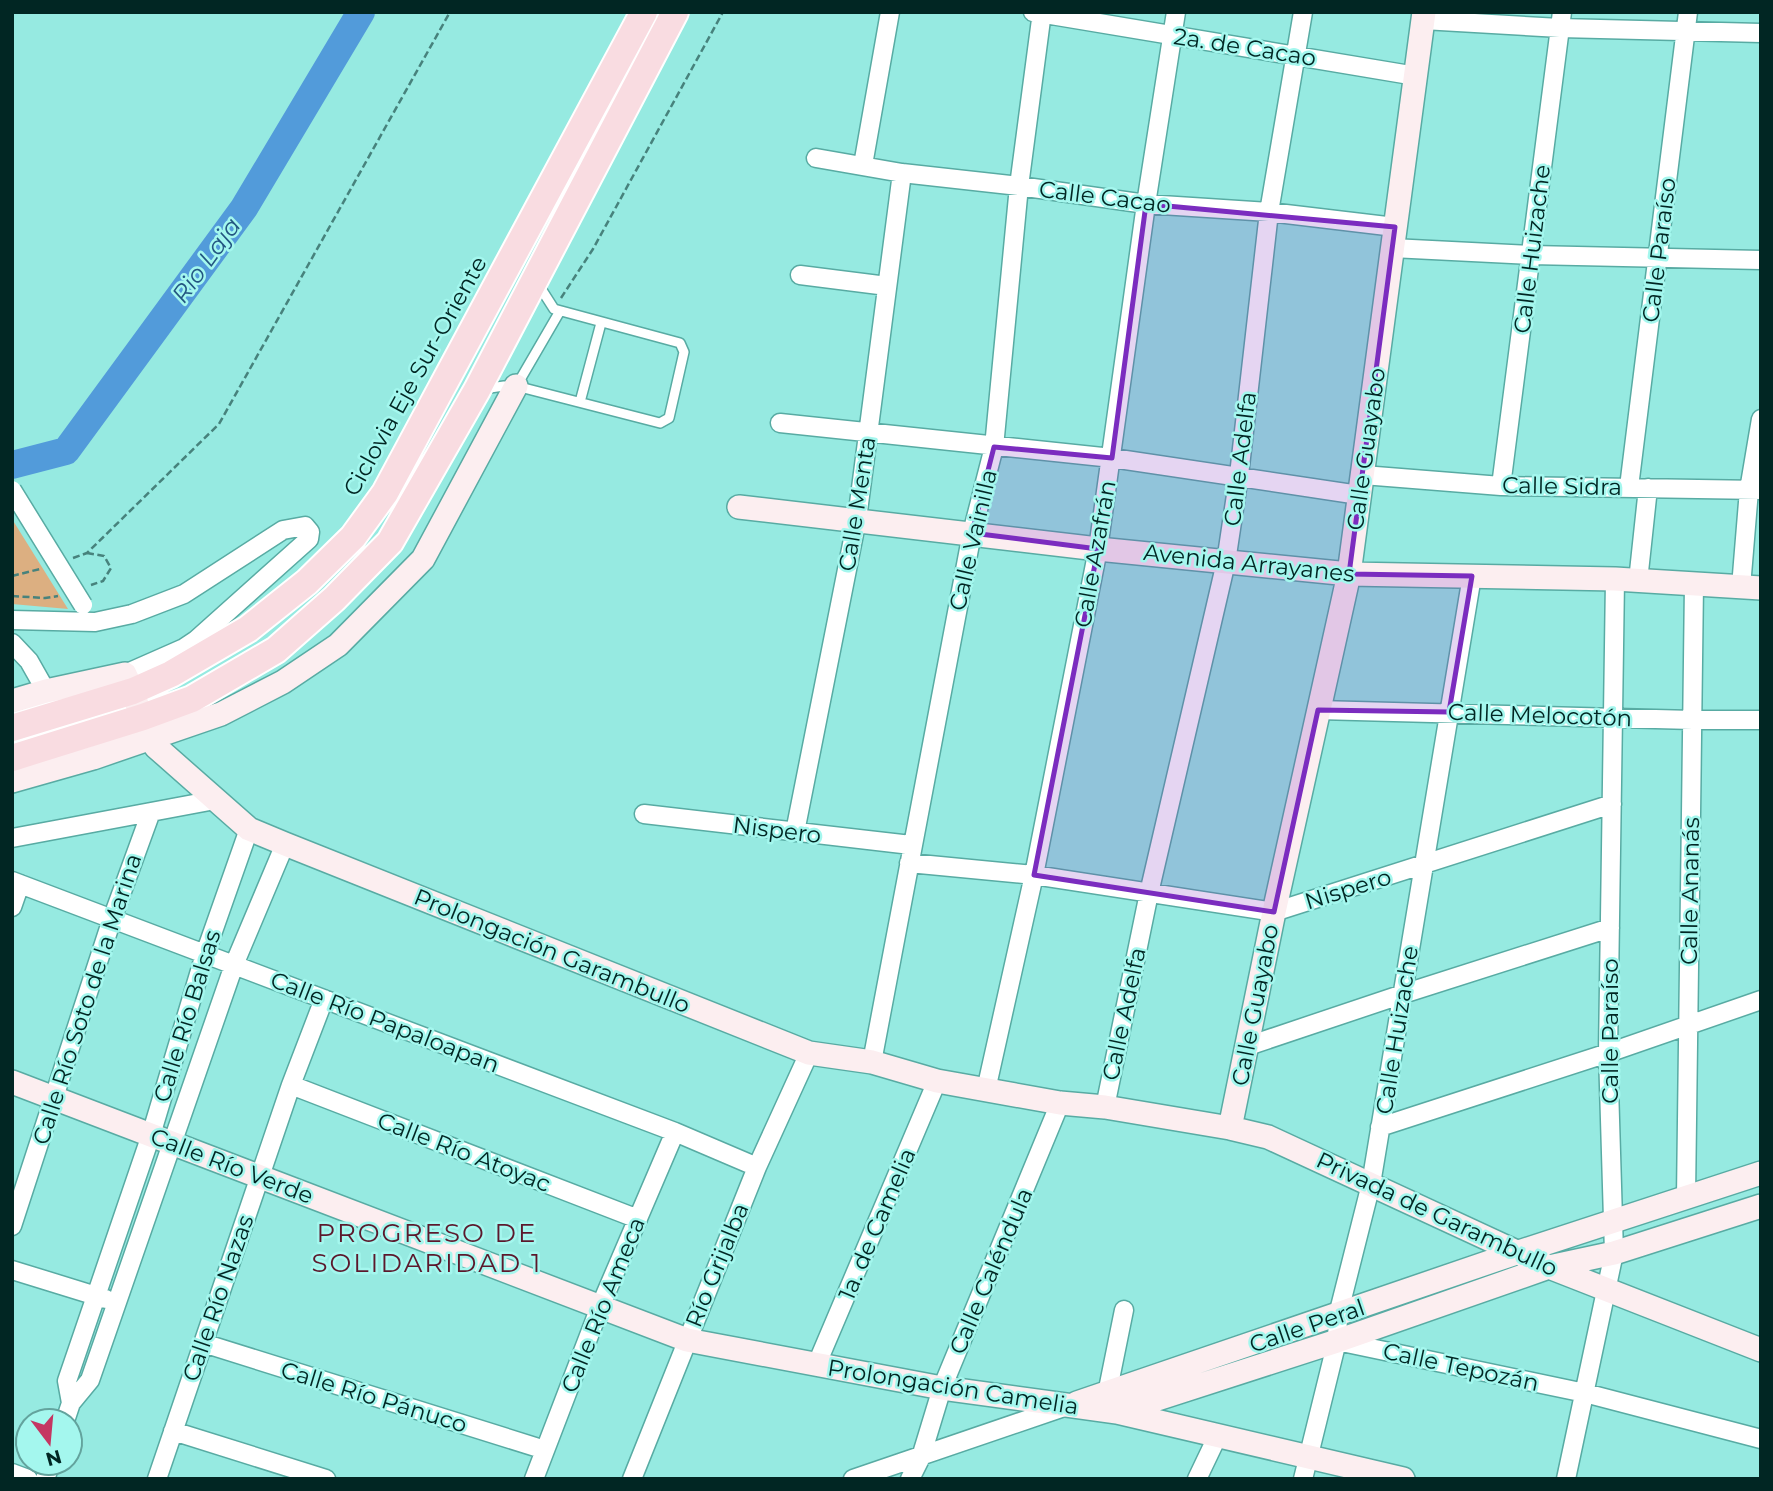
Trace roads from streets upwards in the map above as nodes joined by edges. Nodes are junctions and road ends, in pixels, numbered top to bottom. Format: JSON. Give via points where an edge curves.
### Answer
{"nodes":[{"id":1,"x":644,"y":12,"type":"edge"},
{"id":2,"x":675,"y":12,"type":"edge"},
{"id":3,"x":890,"y":12,"type":"edge"},
{"id":4,"x":1176,"y":12,"type":"edge"},
{"id":5,"x":1303,"y":12,"type":"edge"},
{"id":6,"x":1688,"y":12,"type":"edge"},
{"id":7,"x":1039,"y":13,"type":"edge"},
{"id":8,"x":1424,"y":16,"type":"edge"},
{"id":9,"x":1561,"y":20,"type":"edge"},
{"id":10,"x":1686,"y":32,"type":"junction"},
{"id":11,"x":1761,"y":33,"type":"edge"},
{"id":12,"x":1172,"y":36,"type":"junction"},
{"id":13,"x":1297,"y":55,"type":"junction"},
{"id":14,"x":1416,"y":76,"type":"junction"},
{"id":15,"x":816,"y":158,"type":"dead end"},
{"id":16,"x":863,"y":165,"type":"junction"},
{"id":17,"x":902,"y":173,"type":"junction"},
{"id":18,"x":1019,"y":186,"type":"junction"},
{"id":19,"x":1146,"y":204,"type":"junction"},
{"id":20,"x":1269,"y":212,"type":"junction"},
{"id":21,"x":1394,"y":238,"type":"junction"},
{"id":22,"x":1531,"y":255,"type":"junction"},
{"id":23,"x":1658,"y":258,"type":"junction"},
{"id":24,"x":1761,"y":260,"type":"edge"},
{"id":25,"x":800,"y":275,"type":"dead end"},
{"id":26,"x":887,"y":286,"type":"junction"},
{"id":27,"x":516,"y":386,"type":"road end"},
{"id":28,"x":1761,"y":419,"type":"edge"},
{"id":29,"x":780,"y":423,"type":"dead end"},
{"id":30,"x":868,"y":433,"type":"junction"},
{"id":31,"x":994,"y":447,"type":"junction"},
{"id":32,"x":1112,"y":458,"type":"junction"},
{"id":33,"x":1239,"y":475,"type":"junction"},
{"id":34,"x":1361,"y":485,"type":"junction"},
{"id":35,"x":1501,"y":485,"type":"junction"},
{"id":36,"x":1629,"y":487,"type":"junction"},
{"id":37,"x":1648,"y":488,"type":"junction"},
{"id":38,"x":12,"y":490,"type":"edge"},
{"id":39,"x":1755,"y":490,"type":"edge"},
{"id":40,"x":739,"y":506,"type":"dead end"},
{"id":41,"x":857,"y":519,"type":"junction"},
{"id":42,"x":972,"y":533,"type":"junction"},
{"id":43,"x":1098,"y":549,"type":"junction"},
{"id":44,"x":1226,"y":562,"type":"junction"},
{"id":45,"x":1349,"y":575,"type":"junction"},
{"id":46,"x":1472,"y":576,"type":"junction"},
{"id":47,"x":1615,"y":579,"type":"junction"},
{"id":48,"x":1638,"y":581,"type":"junction"},
{"id":49,"x":1694,"y":584,"type":"junction"},
{"id":50,"x":1751,"y":588,"type":"edge"},
{"id":51,"x":12,"y":620,"type":"edge"},
{"id":52,"x":95,"y":622,"type":"junction"},
{"id":53,"x":12,"y":643,"type":"edge"},
{"id":54,"x":188,"y":655,"type":"junction"},
{"id":55,"x":129,"y":682,"type":"junction"},
{"id":56,"x":208,"y":690,"type":"junction"},
{"id":57,"x":46,"y":691,"type":"junction"},
{"id":58,"x":12,"y":701,"type":"edge"},
{"id":59,"x":1318,"y":710,"type":"junction"},
{"id":60,"x":1449,"y":712,"type":"junction"},
{"id":61,"x":221,"y":714,"type":"junction"},
{"id":62,"x":1614,"y":717,"type":"junction"},
{"id":63,"x":1693,"y":720,"type":"junction"},
{"id":64,"x":1761,"y":720,"type":"edge"},
{"id":65,"x":12,"y":728,"type":"edge"},
{"id":66,"x":146,"y":728,"type":"junction"},
{"id":67,"x":12,"y":758,"type":"edge"},
{"id":68,"x":12,"y":782,"type":"edge"},
{"id":69,"x":215,"y":800,"type":"junction"},
{"id":70,"x":1612,"y":804,"type":"junction"},
{"id":71,"x":151,"y":812,"type":"junction"},
{"id":72,"x":644,"y":814,"type":"dead end"},
{"id":73,"x":249,"y":829,"type":"junction"},
{"id":74,"x":794,"y":832,"type":"junction"},
{"id":75,"x":12,"y":838,"type":"edge"},
{"id":76,"x":285,"y":844,"type":"junction"},
{"id":77,"x":910,"y":854,"type":"junction"},
{"id":78,"x":1424,"y":865,"type":"junction"},
{"id":79,"x":1034,"y":875,"type":"junction"},
{"id":80,"x":16,"y":882,"type":"edge"},
{"id":81,"x":1149,"y":893,"type":"junction"},
{"id":82,"x":12,"y":907,"type":"edge"},
{"id":83,"x":1274,"y":912,"type":"junction"},
{"id":84,"x":112,"y":919,"type":"junction"},
{"id":85,"x":1610,"y":928,"type":"junction"},
{"id":86,"x":205,"y":954,"type":"junction"},
{"id":87,"x":234,"y":965,"type":"junction"},
{"id":88,"x":1403,"y":994,"type":"junction"},
{"id":89,"x":324,"y":999,"type":"junction"},
{"id":90,"x":1761,"y":1000,"type":"edge"},
{"id":91,"x":1689,"y":1026,"type":"junction"},
{"id":92,"x":1248,"y":1046,"type":"junction"},
{"id":93,"x":809,"y":1053,"type":"junction"},
{"id":94,"x":1608,"y":1053,"type":"junction"},
{"id":95,"x":872,"y":1062,"type":"junction"},
{"id":96,"x":12,"y":1082,"type":"edge"},
{"id":97,"x":937,"y":1082,"type":"junction"},
{"id":98,"x":291,"y":1085,"type":"junction"},
{"id":99,"x":986,"y":1090,"type":"junction"},
{"id":100,"x":54,"y":1098,"type":"junction"},
{"id":101,"x":1060,"y":1103,"type":"junction"},
{"id":102,"x":1105,"y":1107,"type":"junction"},
{"id":103,"x":1380,"y":1127,"type":"junction"},
{"id":104,"x":1230,"y":1128,"type":"junction"},
{"id":105,"x":675,"y":1132,"type":"junction"},
{"id":106,"x":151,"y":1135,"type":"junction"},
{"id":107,"x":173,"y":1143,"type":"junction"},
{"id":108,"x":757,"y":1167,"type":"junction"},
{"id":109,"x":1761,"y":1173,"type":"edge"},
{"id":110,"x":260,"y":1177,"type":"junction"},
{"id":111,"x":1371,"y":1184,"type":"junction"},
{"id":112,"x":1686,"y":1197,"type":"junction"},
{"id":113,"x":1761,"y":1206,"type":"edge"},
{"id":114,"x":638,"y":1219,"type":"junction"},
{"id":115,"x":1613,"y":1222,"type":"junction"},
{"id":116,"x":12,"y":1226,"type":"edge"},
{"id":117,"x":1519,"y":1252,"type":"junction"},
{"id":118,"x":1614,"y":1253,"type":"junction"},
{"id":119,"x":1549,"y":1267,"type":"junction"},
{"id":120,"x":12,"y":1270,"type":"edge"},
{"id":121,"x":1607,"y":1290,"type":"junction"},
{"id":122,"x":95,"y":1297,"type":"junction"},
{"id":123,"x":117,"y":1302,"type":"junction"},
{"id":124,"x":600,"y":1307,"type":"junction"},
{"id":125,"x":1124,"y":1310,"type":"dead end"},
{"id":126,"x":1338,"y":1315,"type":"junction"},
{"id":127,"x":687,"y":1340,"type":"junction"},
{"id":128,"x":1337,"y":1341,"type":"junction"},
{"id":129,"x":203,"y":1343,"type":"junction"},
{"id":130,"x":1761,"y":1350,"type":"edge"},
{"id":131,"x":816,"y":1366,"type":"junction"},
{"id":132,"x":942,"y":1388,"type":"junction"},
{"id":133,"x":1585,"y":1393,"type":"junction"},
{"id":134,"x":1112,"y":1403,"type":"junction"},
{"id":135,"x":71,"y":1404,"type":"junction"},
{"id":136,"x":1067,"y":1406,"type":"junction"},
{"id":137,"x":70,"y":1407,"type":"edge"},
{"id":138,"x":173,"y":1431,"type":"junction"},
{"id":139,"x":1218,"y":1436,"type":"junction"},
{"id":140,"x":1761,"y":1439,"type":"edge"},
{"id":141,"x":545,"y":1450,"type":"junction"},
{"id":142,"x":921,"y":1457,"type":"junction"},
{"id":143,"x":1306,"y":1468,"type":"edge"},
{"id":144,"x":12,"y":1474,"type":"edge"},
{"id":145,"x":28,"y":1479,"type":"edge"},
{"id":146,"x":156,"y":1479,"type":"edge"},
{"id":147,"x":326,"y":1479,"type":"edge"},
{"id":148,"x":534,"y":1479,"type":"edge"},
{"id":149,"x":632,"y":1479,"type":"edge"},
{"id":150,"x":853,"y":1479,"type":"edge"},
{"id":151,"x":910,"y":1479,"type":"edge"},
{"id":152,"x":1197,"y":1479,"type":"edge"},
{"id":153,"x":1403,"y":1479,"type":"edge"},
{"id":154,"x":1566,"y":1479,"type":"edge"}],
"edges":[{"from":1,"to":54,"type":"main road","via":[[385,493],[353,537],[307,582],[248,629]]},
{"from":2,"to":56,"type":"main road","via":[[477,390],[390,542],[276,650]]},
{"from":3,"to":16,"type":"street"},
{"from":4,"to":12,"type":"street","name":"Calle Azafrán"},
{"from":5,"to":13,"type":"street","name":"Calle Adelfa"},
{"from":6,"to":10,"type":"street","name":"Calle Paraíso"},
{"from":7,"to":12,"type":"street","name":"2a. de Cacao"},
{"from":7,"to":18,"type":"street","name":"Calle Vainilla"},
{"from":8,"to":9,"type":"street"},
{"from":8,"to":14,"type":"main road","name":"Calle Guayabo"},
{"from":9,"to":10,"type":"street"},
{"from":9,"to":22,"type":"street","name":"Calle Huizache"},
{"from":10,"to":11,"type":"street"},
{"from":10,"to":23,"type":"street","name":"Calle Paraíso"},
{"from":12,"to":13,"type":"street","name":"2a. de Cacao"},
{"from":12,"to":19,"type":"street","name":"Calle Azafrán"},
{"from":13,"to":14,"type":"street","name":"2a. de Cacao"},
{"from":13,"to":20,"type":"street","name":"Calle Adelfa"},
{"from":14,"to":21,"type":"main road","name":"Calle Guayabo"},
{"from":15,"to":16,"type":"street","name":"Calle Cacao"},
{"from":16,"to":17,"type":"street","name":"Calle Cacao"},
{"from":17,"to":18,"type":"street","name":"Calle Cacao"},
{"from":17,"to":26,"type":"street","name":"Calle Menta"},
{"from":18,"to":19,"type":"street","name":"Calle Cacao"},
{"from":18,"to":31,"type":"street","name":"Calle Vainilla"},
{"from":19,"to":20,"type":"street","name":"Calle Cacao"},
{"from":19,"to":32,"type":"street","name":"Calle Azafrán"},
{"from":20,"to":21,"type":"street","name":"Calle Cacao"},
{"from":20,"to":33,"type":"street","name":"Calle Adelfa"},
{"from":21,"to":22,"type":"street","name":"Calle Cacao"},
{"from":21,"to":34,"type":"main road","name":"Calle Guayabo"},
{"from":22,"to":23,"type":"street","name":"Calle Cacao"},
{"from":22,"to":35,"type":"street","name":"Calle Huizache"},
{"from":23,"to":24,"type":"street","name":"Calle Cacao"},
{"from":23,"to":36,"type":"street","name":"Calle Paraíso"},
{"from":25,"to":26,"type":"street"},
{"from":26,"to":30,"type":"street","name":"Calle Menta"},
{"from":27,"to":61,"type":"main road","via":[[423,559],[338,645],[283,682]]},
{"from":28,"to":39,"type":"street"},
{"from":29,"to":30,"type":"street","name":"Calle Sidra"},
{"from":30,"to":31,"type":"street","name":"Calle Sidra"},
{"from":30,"to":41,"type":"street","name":"Calle Menta"},
{"from":31,"to":32,"type":"street","name":"Calle Sidra"},
{"from":31,"to":42,"type":"street","name":"Calle Vainilla"},
{"from":32,"to":33,"type":"street","name":"Calle Sidra"},
{"from":32,"to":43,"type":"street","name":"Calle Azafrán"},
{"from":33,"to":34,"type":"street","name":"Calle Sidra"},
{"from":33,"to":44,"type":"street","name":"Calle Adelfa"},
{"from":34,"to":35,"type":"street","name":"Calle Sidra"},
{"from":34,"to":45,"type":"main road","name":"Calle Guayabo"},
{"from":35,"to":36,"type":"street","name":"Calle Sidra"},
{"from":36,"to":37,"type":"street","name":"Calle Sidra"},
{"from":37,"to":39,"type":"street","name":"Calle Sidra"},
{"from":37,"to":48,"type":"street"},
{"from":38,"to":52,"type":"street","bridge":true},
{"from":39,"to":50,"type":"street"},
{"from":40,"to":41,"type":"main road","name":"Avenida Arrayanes"},
{"from":41,"to":42,"type":"main road","name":"Avenida Arrayanes"},
{"from":41,"to":74,"type":"street","name":"Calle Menta"},
{"from":42,"to":43,"type":"main road","name":"Avenida Arrayanes"},
{"from":42,"to":77,"type":"street","name":"Calle Vainilla"},
{"from":43,"to":44,"type":"main road","name":"Avenida Arrayanes"},
{"from":43,"to":79,"type":"street","name":"Calle Azafrán"},
{"from":44,"to":45,"type":"main road","name":"Avenida Arrayanes"},
{"from":44,"to":81,"type":"street","name":"Calle Adelfa"},
{"from":45,"to":46,"type":"main road","name":"Avenida Arrayanes"},
{"from":45,"to":59,"type":"main road","name":"Calle Guayabo"},
{"from":46,"to":47,"type":"main road","name":"Avenida Arrayanes"},
{"from":46,"to":60,"type":"street","name":"Calle Huizache"},
{"from":47,"to":48,"type":"main road","name":"Avenida Arrayanes"},
{"from":47,"to":62,"type":"street","name":"Calle Paraíso"},
{"from":48,"to":49,"type":"main road","name":"Avenida Arrayanes"},
{"from":49,"to":50,"type":"main road","name":"Avenida Arrayanes"},
{"from":49,"to":63,"type":"street","name":"Calle Ananás"},
{"from":51,"to":52,"type":"street"},
{"from":52,"to":54,"type":"street","via":[[184,594],[283,530],[305,526],[309,539]]},
{"from":53,"to":57,"type":"street","via":[[29,660]]},
{"from":54,"to":55,"type":"main road"},
{"from":54,"to":56,"type":"main road"},
{"from":55,"to":57,"type":"main road"},
{"from":55,"to":65,"type":"main road"},
{"from":55,"to":66,"type":"main road"},
{"from":56,"to":61,"type":"main road"},
{"from":56,"to":66,"type":"main road"},
{"from":57,"to":58,"type":"main road"},
{"from":59,"to":60,"type":"street","name":"Calle Melocotón"},
{"from":59,"to":83,"type":"main road","name":"Calle Guayabo"},
{"from":60,"to":62,"type":"street","name":"Calle Melocotón"},
{"from":60,"to":78,"type":"street","name":"Calle Huizache"},
{"from":61,"to":66,"type":"main road"},
{"from":62,"to":63,"type":"street","name":"Calle Melocotón"},
{"from":62,"to":70,"type":"street","name":"Calle Paraíso"},
{"from":63,"to":64,"type":"street","name":"Calle Melocotón"},
{"from":63,"to":91,"type":"street","name":"Calle Ananás"},
{"from":66,"to":67,"type":"main road"},
{"from":66,"to":68,"type":"main road"},
{"from":66,"to":69,"type":"main road","name":"Prolongación Garambullo","via":[[156,747]]},
{"from":69,"to":71,"type":"street"},
{"from":69,"to":73,"type":"main road","name":"Prolongación Garambullo"},
{"from":70,"to":78,"type":"street","name":"Nispero"},
{"from":70,"to":85,"type":"street","name":"Calle Paraíso"},
{"from":71,"to":75,"type":"street"},
{"from":71,"to":84,"type":"street","name":"Calle Río Soto de la Marina"},
{"from":72,"to":74,"type":"street","name":"Nispero"},
{"from":73,"to":76,"type":"main road","name":"Prolongación Garambullo"},
{"from":73,"to":86,"type":"street","name":"Calle Río Balsas"},
{"from":74,"to":77,"type":"street","name":"Nispero"},
{"from":76,"to":87,"type":"street","name":"Calle Río Balsas"},
{"from":76,"to":93,"type":"main road","name":"Prolongación Garambullo"},
{"from":77,"to":79,"type":"street","name":"Nispero"},
{"from":77,"to":95,"type":"street","name":"Calle Vainilla"},
{"from":78,"to":83,"type":"street","name":"Nispero"},
{"from":78,"to":88,"type":"street","name":"Calle Huizache"},
{"from":79,"to":81,"type":"street","name":"Nispero"},
{"from":79,"to":99,"type":"street","name":"Calle Azafrán"},
{"from":80,"to":82,"type":"street"},
{"from":80,"to":84,"type":"street","name":"Calle Río Papaloapan"},
{"from":81,"to":83,"type":"street","name":"Nispero"},
{"from":81,"to":102,"type":"street","name":"Calle Adelfa"},
{"from":83,"to":92,"type":"main road","name":"Calle Guayabo"},
{"from":84,"to":86,"type":"street","name":"Calle Río Papaloapan"},
{"from":84,"to":100,"type":"street","name":"Calle Río Soto de la Marina"},
{"from":85,"to":88,"type":"street"},
{"from":85,"to":94,"type":"street","name":"Calle Paraíso"},
{"from":86,"to":87,"type":"street","name":"Calle Río Papaloapan"},
{"from":86,"to":106,"type":"street","name":"Calle Río Balsas"},
{"from":87,"to":89,"type":"street","name":"Calle Río Papaloapan"},
{"from":87,"to":107,"type":"street","name":"Calle Río Balsas"},
{"from":88,"to":92,"type":"street"},
{"from":88,"to":103,"type":"street","name":"Calle Huizache"},
{"from":89,"to":98,"type":"street","name":"Calle Río Nazas"},
{"from":89,"to":105,"type":"street","name":"Calle Río Papaloapan"},
{"from":90,"to":91,"type":"street"},
{"from":91,"to":94,"type":"street"},
{"from":91,"to":112,"type":"street","name":"Calle Ananás"},
{"from":92,"to":104,"type":"main road","name":"Calle Guayabo"},
{"from":93,"to":95,"type":"main road","name":"Prolongación Garambullo"},
{"from":93,"to":108,"type":"street","name":"Río Grijalba"},
{"from":94,"to":103,"type":"street"},
{"from":94,"to":115,"type":"street","name":"Calle Paraíso"},
{"from":95,"to":97,"type":"main road","name":"Prolongación Garambullo"},
{"from":96,"to":100,"type":"main road","name":"Calle Río Verde"},
{"from":97,"to":99,"type":"main road","name":"Prolongación Garambullo"},
{"from":97,"to":131,"type":"street","name":"1a. de Camelia"},
{"from":98,"to":110,"type":"street","name":"Calle Río Nazas"},
{"from":98,"to":114,"type":"street","name":"Calle Río Atoyac"},
{"from":99,"to":101,"type":"main road","name":"Prolongación Garambullo"},
{"from":100,"to":106,"type":"main road","name":"Calle Río Verde"},
{"from":100,"to":116,"type":"street","name":"Calle Río Soto de la Marina"},
{"from":101,"to":102,"type":"main road","name":"Prolongación Garambullo"},
{"from":101,"to":132,"type":"street","name":"Calle Caléndula"},
{"from":102,"to":104,"type":"main road","name":"Privada de Garambullo"},
{"from":103,"to":111,"type":"street","name":"Calle Huizache"},
{"from":104,"to":111,"type":"main road","name":"Privada de Garambullo","via":[[1268,1137]]},
{"from":105,"to":108,"type":"street","name":"Calle Río Papaloapan"},
{"from":105,"to":114,"type":"street","name":"Calle Río Ameca"},
{"from":106,"to":107,"type":"main road","name":"Calle Río Verde"},
{"from":106,"to":122,"type":"street","name":"Calle Río Balsas"},
{"from":107,"to":110,"type":"main road","name":"Calle Río Verde"},
{"from":107,"to":123,"type":"street","name":"Calle Río Balsas"},
{"from":108,"to":127,"type":"street","name":"Río Grijalba"},
{"from":109,"to":112,"type":"main road","name":"Calle Peral"},
{"from":110,"to":124,"type":"main road","name":"Calle Río Verde"},
{"from":110,"to":129,"type":"street","name":"Calle Río Nazas"},
{"from":111,"to":117,"type":"main road","name":"Privada de Garambullo"},
{"from":111,"to":126,"type":"street","name":"Calle Huizache"},
{"from":112,"to":115,"type":"main road","name":"Calle Peral"},
{"from":113,"to":118,"type":"main road","name":"Calle Peral"},
{"from":114,"to":124,"type":"street","name":"Calle Río Ameca"},
{"from":115,"to":117,"type":"main road","name":"Calle Peral"},
{"from":115,"to":118,"type":"street","name":"Calle Paraíso"},
{"from":117,"to":119,"type":"main road","name":"Privada de Garambullo"},
{"from":117,"to":126,"type":"main road","name":"Calle Peral"},
{"from":118,"to":119,"type":"main road","name":"Calle Peral"},
{"from":118,"to":121,"type":"street","name":"Calle Paraíso"},
{"from":119,"to":121,"type":"main road","name":"Privada de Garambullo"},
{"from":119,"to":128,"type":"main road","name":"Calle Peral"},
{"from":120,"to":122,"type":"street"},
{"from":121,"to":130,"type":"main road","name":"Privada de Garambullo"},
{"from":121,"to":133,"type":"street","name":"Calle Paraíso"},
{"from":122,"to":123,"type":"street"},
{"from":122,"to":135,"type":"street","name":"Calle Río Balsas","via":[[67,1381]]},
{"from":123,"to":135,"type":"street","name":"Calle Río Balsas","via":[[89,1380]]},
{"from":124,"to":127,"type":"main road","name":"Calle Río Verde"},
{"from":124,"to":141,"type":"street","name":"Calle Río Ameca"},
{"from":125,"to":134,"type":"street"},
{"from":126,"to":128,"type":"street","name":"Calle Huizache"},
{"from":126,"to":134,"type":"main road","name":"Calle Peral"},
{"from":127,"to":131,"type":"main road","name":"Prolongación Camelia"},
{"from":127,"to":149,"type":"street","name":"Río Grijalba"},
{"from":128,"to":133,"type":"street","name":"Calle Tepozán"},
{"from":128,"to":134,"type":"main road","name":"Calle Peral"},
{"from":128,"to":143,"type":"street","name":"Calle Huizache"},
{"from":129,"to":138,"type":"street","name":"Calle Río Nazas"},
{"from":129,"to":141,"type":"street","name":"Calle Río Pánuco"},
{"from":131,"to":132,"type":"main road","name":"Prolongación Camelia"},
{"from":132,"to":136,"type":"main road","name":"Prolongación Camelia"},
{"from":132,"to":142,"type":"street","name":"Calle Caléndula"},
{"from":133,"to":140,"type":"street","name":"Calle Tepozán"},
{"from":133,"to":154,"type":"street","name":"Calle Paraíso"},
{"from":134,"to":136,"type":"main road","name":"Calle Peral"},
{"from":134,"to":139,"type":"main road"},
{"from":135,"to":137,"type":"street","name":"Calle Río Balsas"},
{"from":136,"to":142,"type":"street","name":"Calle Peral"},
{"from":138,"to":146,"type":"street","name":"Calle Río Nazas"},
{"from":138,"to":147,"type":"street"},
{"from":139,"to":143,"type":"main road"},
{"from":139,"to":152,"type":"street"},
{"from":141,"to":148,"type":"street","name":"Calle Río Ameca"},
{"from":142,"to":150,"type":"street","name":"Calle Peral"},
{"from":142,"to":151,"type":"street","name":"Calle Caléndula"},
{"from":143,"to":153,"type":"main road"},
{"from":144,"to":145,"type":"street"}]}
